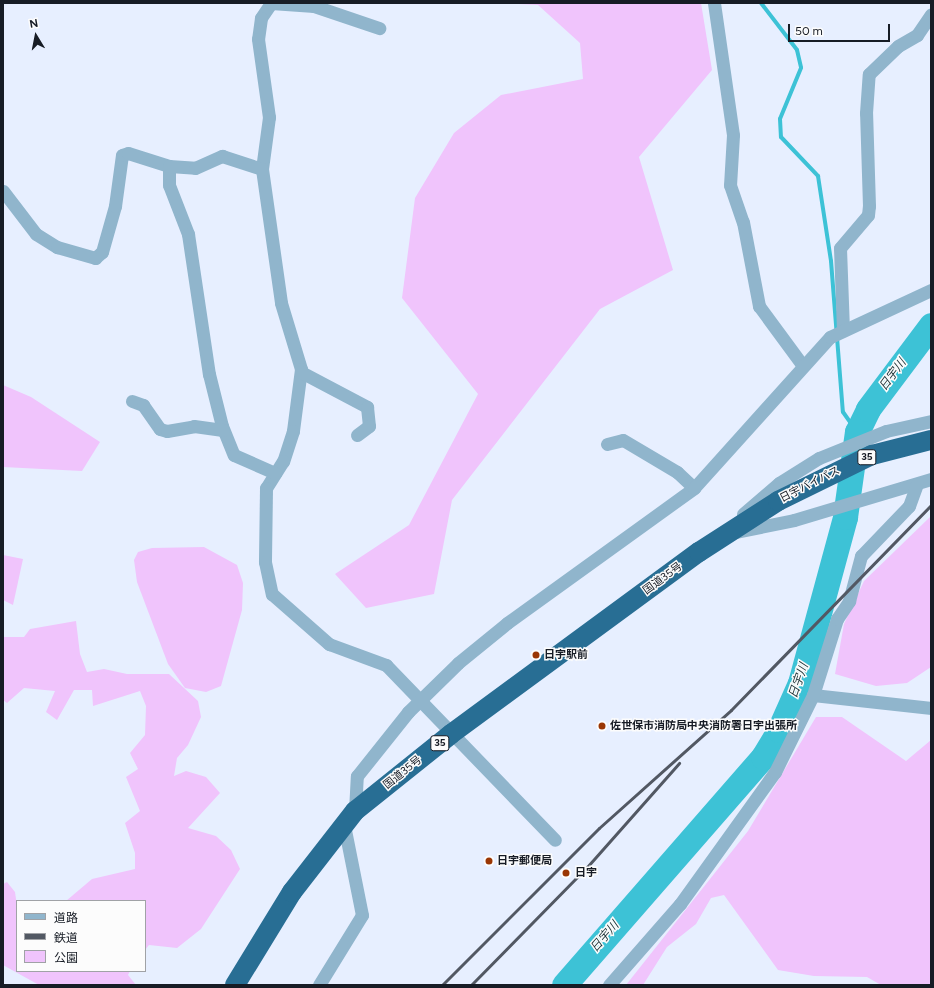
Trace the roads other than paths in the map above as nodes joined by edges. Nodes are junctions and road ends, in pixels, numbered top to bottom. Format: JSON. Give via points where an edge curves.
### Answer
{"nodes":[{"id":1,"x":271,"y":3,"type":"edge"},
{"id":2,"x":714,"y":3,"type":"edge"},
{"id":3,"x":931,"y":14,"type":"edge"},
{"id":4,"x":379,"y":28,"type":"dead end"},
{"id":5,"x":169,"y":166,"type":"junction"},
{"id":6,"x":262,"y":169,"type":"junction"},
{"id":7,"x":3,"y":191,"type":"edge"},
{"id":8,"x":931,"y":290,"type":"edge"},
{"id":9,"x":843,"y":330,"type":"junction"},
{"id":10,"x":803,"y":366,"type":"junction"},
{"id":11,"x":301,"y":372,"type":"junction"},
{"id":12,"x":132,"y":401,"type":"dead end"},
{"id":13,"x":931,"y":421,"type":"edge"},
{"id":14,"x":223,"y":430,"type":"junction"},
{"id":15,"x":357,"y":435,"type":"dead end"},
{"id":16,"x":931,"y":440,"type":"edge"},
{"id":17,"x":607,"y":444,"type":"dead end"},
{"id":18,"x":275,"y":473,"type":"junction"},
{"id":19,"x":931,"y":479,"type":"edge"},
{"id":20,"x":918,"y":484,"type":"junction"},
{"id":21,"x":694,"y":488,"type":"junction"},
{"id":22,"x":727,"y":534,"type":"junction"},
{"id":23,"x":699,"y":552,"type":"junction"},
{"id":24,"x":813,"y":695,"type":"junction"},
{"id":25,"x":420,"y":700,"type":"junction"},
{"id":26,"x":931,"y":708,"type":"edge"},
{"id":27,"x":451,"y":734,"type":"junction"},
{"id":28,"x":349,"y":818,"type":"junction"},
{"id":29,"x":554,"y":840,"type":"dead end"},
{"id":30,"x":235,"y":985,"type":"edge"},
{"id":31,"x":319,"y":985,"type":"edge"},
{"id":32,"x":609,"y":985,"type":"edge"}],
"edges":[{"from":1,"to":4,"type":"street","via":[[314,6]]},
{"from":1,"to":6,"type":"street","via":[[261,18],[258,39],[268,117]]},
{"from":2,"to":10,"type":"street","via":[[733,135],[730,185],[742,222],[759,306]]},
{"from":3,"to":9,"type":"street","via":[[917,35],[898,46],[868,74],[866,113],[870,206],[868,215],[840,248]]},
{"from":5,"to":6,"type":"street","via":[[194,168],[222,156]]},
{"from":5,"to":7,"type":"street","via":[[128,153],[122,155],[115,206],[102,252],[95,258],[57,247],[36,234]]},
{"from":5,"to":14,"type":"street","via":[[169,185],[188,234],[209,374]]},
{"from":6,"to":11,"type":"street","via":[[281,303]]},
{"from":8,"to":9,"type":"street"},
{"from":9,"to":10,"type":"street","via":[[830,337]]},
{"from":10,"to":21,"type":"street"},
{"from":11,"to":15,"type":"street","via":[[367,407],[369,426]]},
{"from":11,"to":18,"type":"street","via":[[293,432]]},
{"from":12,"to":14,"type":"street","via":[[143,405],[160,429],[168,431],[194,426]]},
{"from":13,"to":23,"type":"street","via":[[852,443],[819,458],[779,483]]},
{"from":14,"to":18,"type":"street","via":[[237,458]]},
{"from":16,"to":22,"type":"highway","name":"日宇バイパス","number":"35","via":[[872,455],[807,485]]},
{"from":17,"to":21,"type":"street","via":[[624,440],[677,472]]},
{"from":18,"to":25,"type":"street","via":[[266,488],[263,526],[265,562],[272,594],[329,644],[386,664]]},
{"from":19,"to":20,"type":"street"},
{"from":20,"to":22,"type":"street","via":[[794,520]]},
{"from":20,"to":24,"type":"street","via":[[910,506],[860,556],[849,601],[837,619]]},
{"from":21,"to":25,"type":"street","via":[[507,623]]},
{"from":22,"to":23,"type":"highway","name":"日宇バイパス","number":"35"},
{"from":23,"to":27,"type":"highway","name":"国道35号","number":"35"},
{"from":24,"to":26,"type":"street"},
{"from":24,"to":32,"type":"street","via":[[775,772],[753,807],[680,904]]},
{"from":25,"to":27,"type":"street"},
{"from":25,"to":28,"type":"street","via":[[357,776]]},
{"from":27,"to":28,"type":"highway","name":"国道35号","number":"35"},
{"from":27,"to":29,"type":"street"},
{"from":28,"to":30,"type":"highway","name":"国道35号","number":"35","via":[[292,892]]},
{"from":28,"to":31,"type":"street","via":[[362,915]]}]}
